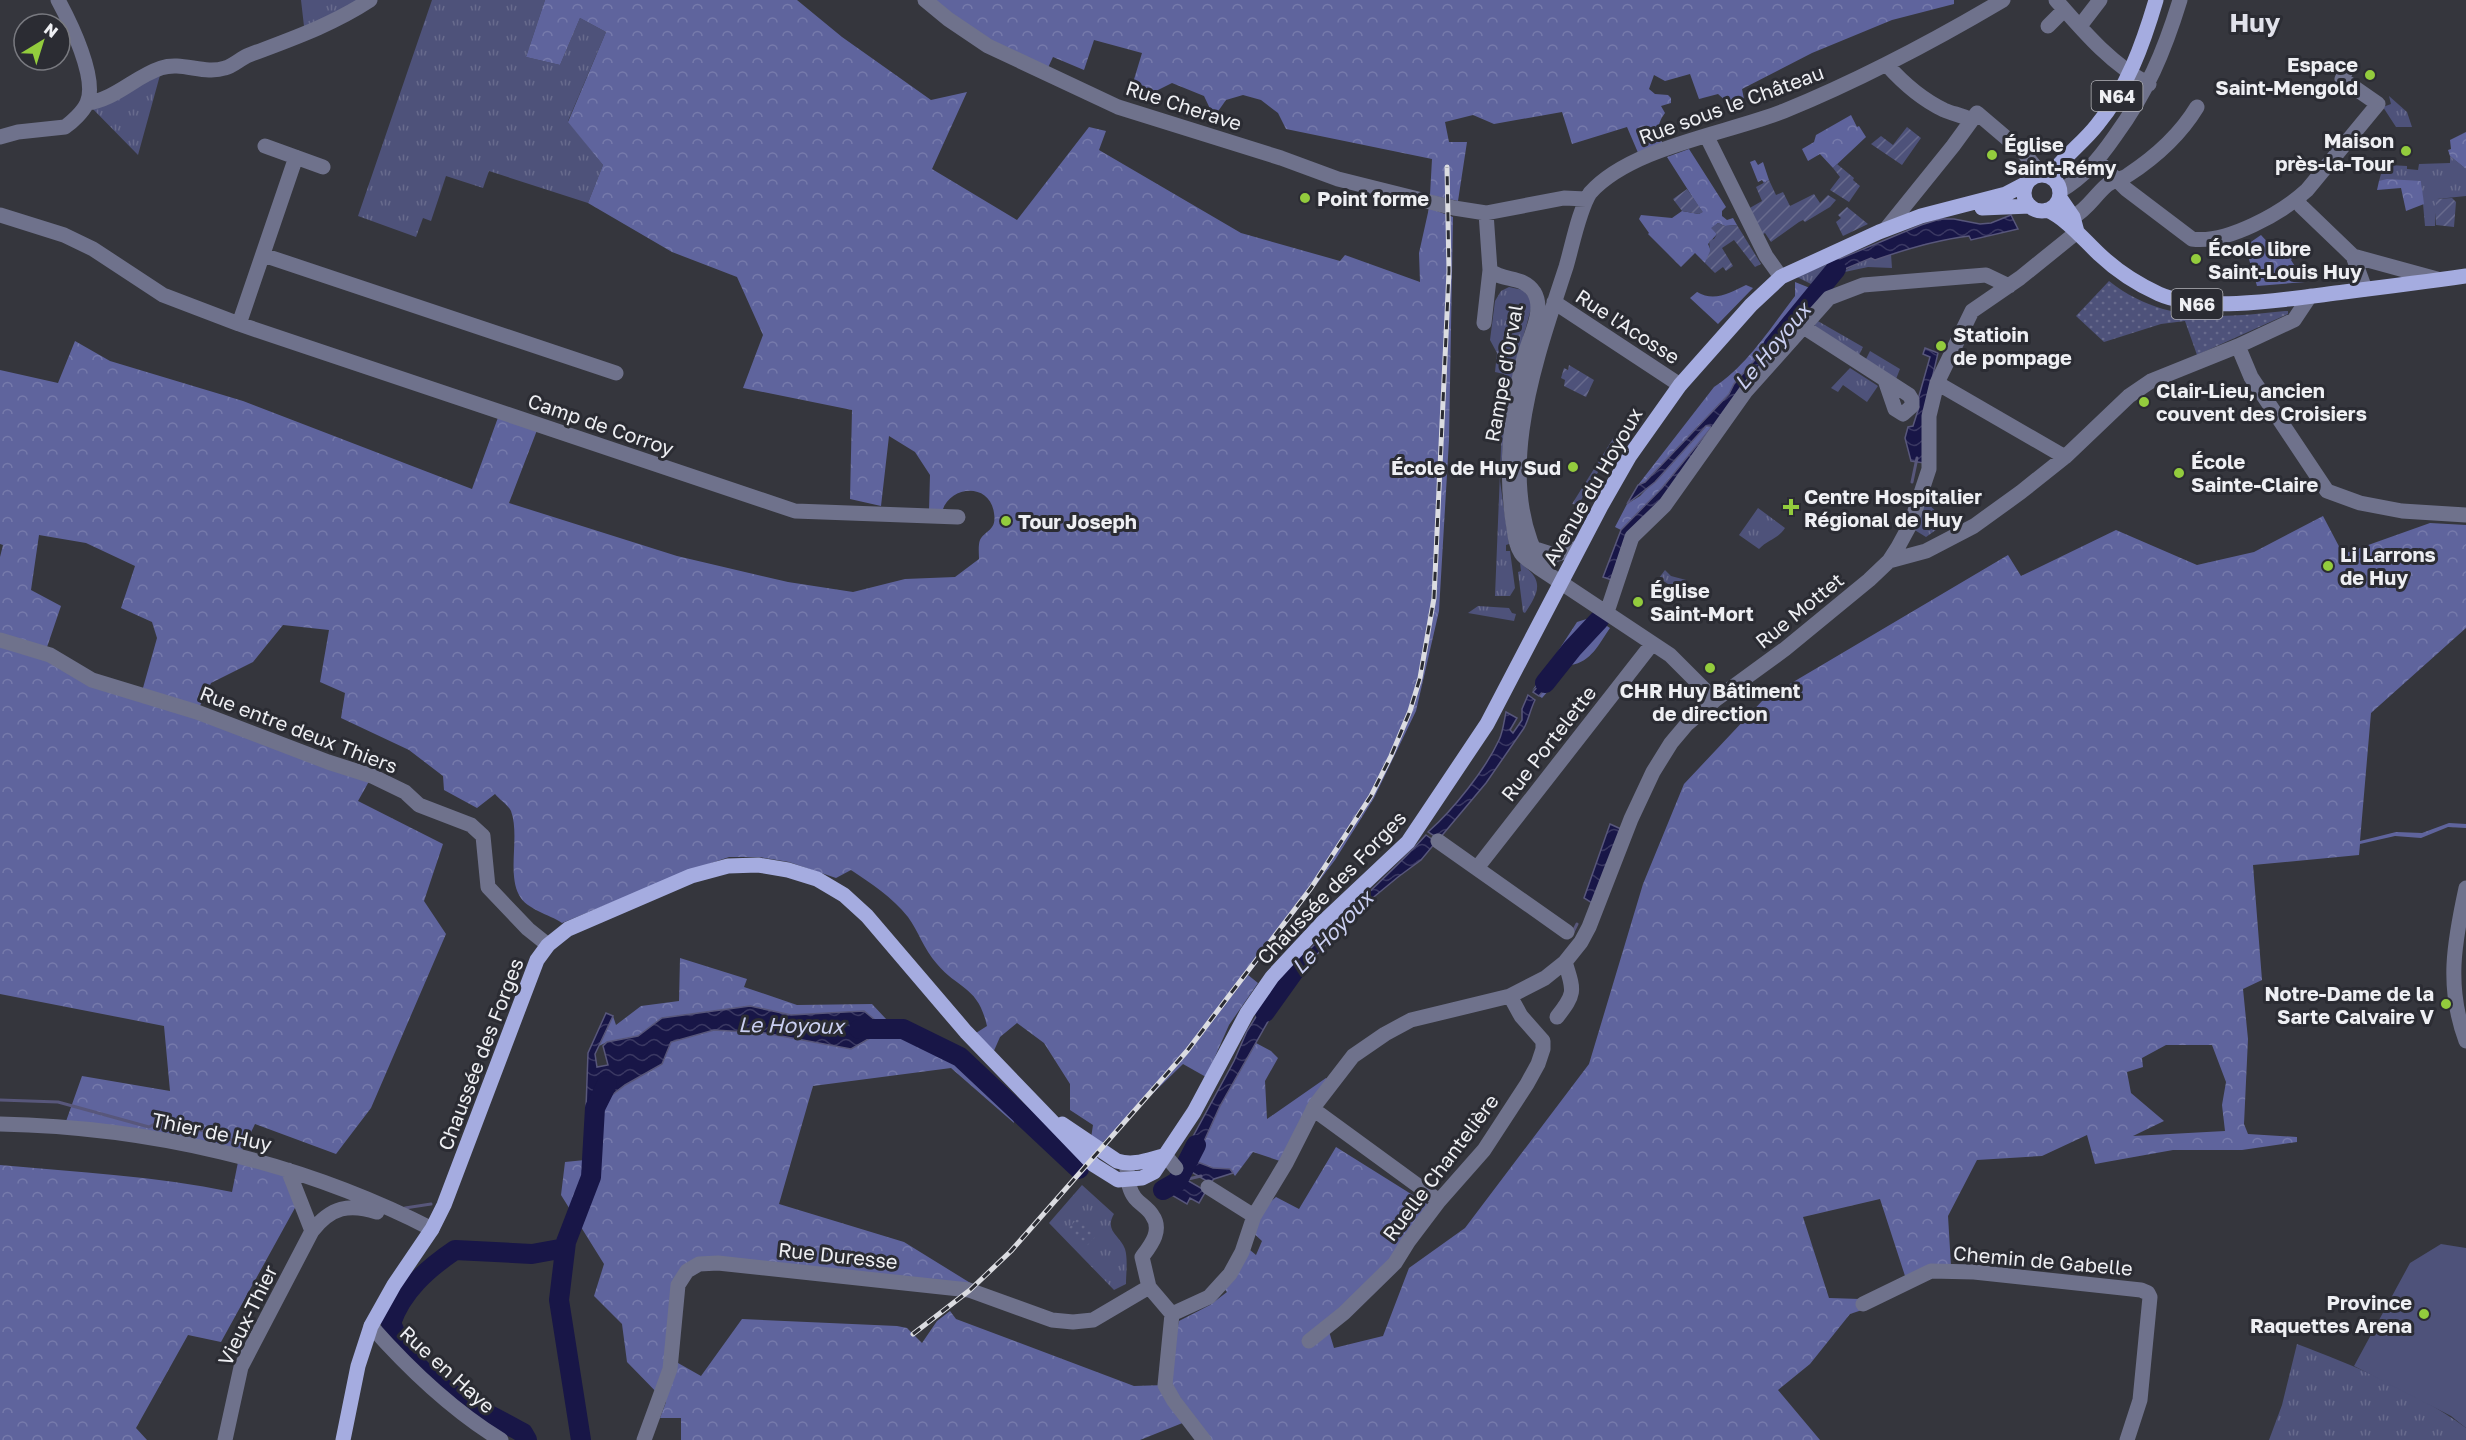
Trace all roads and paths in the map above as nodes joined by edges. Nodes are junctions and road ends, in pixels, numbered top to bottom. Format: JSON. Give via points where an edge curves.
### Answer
{"nodes":[{"id":1,"x":58,"y":0,"type":"edge"},
{"id":2,"x":370,"y":0,"type":"edge"},
{"id":3,"x":925,"y":0,"type":"edge"},
{"id":4,"x":2003,"y":0,"type":"edge"},
{"id":5,"x":2100,"y":0,"type":"edge"},
{"id":6,"x":2156,"y":0,"type":"edge"},
{"id":7,"x":2180,"y":0,"type":"edge"},
{"id":8,"x":2060,"y":5,"type":"edge"},
{"id":9,"x":2048,"y":26,"type":"dead end"},
{"id":10,"x":2080,"y":26,"type":"junction"},
{"id":11,"x":1887,"y":65,"type":"junction"},
{"id":12,"x":2347,"y":69,"type":"dead end"},
{"id":13,"x":2129,"y":73,"type":"junction"},
{"id":14,"x":2149,"y":84,"type":"junction"},
{"id":15,"x":87,"y":103,"type":"junction"},
{"id":16,"x":2197,"y":107,"type":"dead end"},
{"id":17,"x":1971,"y":120,"type":"junction"},
{"id":18,"x":0,"y":137,"type":"edge"},
{"id":19,"x":1707,"y":137,"type":"junction"},
{"id":20,"x":265,"y":146,"type":"dead end"},
{"id":21,"x":296,"y":157,"type":"junction"},
{"id":22,"x":2097,"y":160,"type":"junction"},
{"id":23,"x":323,"y":167,"type":"dead end"},
{"id":24,"x":2046,"y":175,"type":"junction"},
{"id":25,"x":2117,"y":180,"type":"junction"},
{"id":26,"x":2026,"y":183,"type":"junction"},
{"id":27,"x":2060,"y":194,"type":"junction"},
{"id":28,"x":1586,"y":199,"type":"junction"},
{"id":29,"x":2297,"y":199,"type":"junction"},
{"id":30,"x":2030,"y":206,"type":"junction"},
{"id":31,"x":1946,"y":210,"type":"junction"},
{"id":32,"x":2047,"y":210,"type":"junction"},
{"id":33,"x":1486,"y":213,"type":"junction"},
{"id":34,"x":0,"y":214,"type":"edge"},
{"id":35,"x":2075,"y":225,"type":"junction"},
{"id":36,"x":1886,"y":229,"type":"junction"},
{"id":37,"x":263,"y":255,"type":"junction"},
{"id":38,"x":2353,"y":256,"type":"junction"},
{"id":39,"x":1490,"y":270,"type":"junction"},
{"id":40,"x":2466,"y":276,"type":"edge"},
{"id":41,"x":1781,"y":277,"type":"junction"},
{"id":42,"x":2440,"y":280,"type":"junction"},
{"id":43,"x":2008,"y":286,"type":"junction"},
{"id":44,"x":2364,"y":289,"type":"junction"},
{"id":45,"x":2310,"y":296,"type":"junction"},
{"id":46,"x":1554,"y":302,"type":"junction"},
{"id":47,"x":1484,"y":323,"type":"dead end"},
{"id":48,"x":239,"y":324,"type":"junction"},
{"id":49,"x":1802,"y":326,"type":"junction"},
{"id":50,"x":2238,"y":346,"type":"junction"},
{"id":51,"x":616,"y":373,"type":"dead end"},
{"id":52,"x":1885,"y":380,"type":"dead end"},
{"id":53,"x":1936,"y":383,"type":"junction"},
{"id":54,"x":1680,"y":385,"type":"junction"},
{"id":55,"x":2065,"y":457,"type":"junction"},
{"id":56,"x":2466,"y":514,"type":"edge"},
{"id":57,"x":958,"y":517,"type":"dead end"},
{"id":58,"x":1532,"y":548,"type":"junction"},
{"id":59,"x":1578,"y":548,"type":"junction"},
{"id":60,"x":1889,"y":561,"type":"junction"},
{"id":61,"x":1545,"y":571,"type":"junction"},
{"id":62,"x":1561,"y":582,"type":"junction"},
{"id":63,"x":1607,"y":612,"type":"junction"},
{"id":64,"x":0,"y":640,"type":"edge"},
{"id":65,"x":1652,"y":644,"type":"junction"},
{"id":66,"x":1715,"y":700,"type":"junction"},
{"id":67,"x":1437,"y":841,"type":"dead end"},
{"id":68,"x":1477,"y":868,"type":"junction"},
{"id":69,"x":2466,"y":888,"type":"edge"},
{"id":70,"x":1567,"y":932,"type":"dead end"},
{"id":71,"x":548,"y":945,"type":"junction"},
{"id":72,"x":1565,"y":962,"type":"junction"},
{"id":73,"x":1510,"y":996,"type":"junction"},
{"id":74,"x":1557,"y":1017,"type":"dead end"},
{"id":75,"x":2466,"y":1041,"type":"edge"},
{"id":76,"x":1313,"y":1109,"type":"junction"},
{"id":77,"x":1041,"y":1110,"type":"junction"},
{"id":78,"x":0,"y":1124,"type":"edge"},
{"id":79,"x":1164,"y":1156,"type":"junction"},
{"id":80,"x":1127,"y":1164,"type":"junction"},
{"id":81,"x":1176,"y":1168,"type":"dead end"},
{"id":82,"x":288,"y":1170,"type":"junction"},
{"id":83,"x":1127,"y":1180,"type":"junction"},
{"id":84,"x":1208,"y":1187,"type":"dead end"},
{"id":85,"x":1439,"y":1201,"type":"junction"},
{"id":86,"x":406,"y":1215,"type":"junction"},
{"id":87,"x":324,"y":1216,"type":"joint"},
{"id":88,"x":1254,"y":1216,"type":"junction"},
{"id":89,"x":432,"y":1229,"type":"junction"},
{"id":90,"x":312,"y":1231,"type":"junction"},
{"id":91,"x":1149,"y":1287,"type":"junction"},
{"id":92,"x":1863,"y":1304,"type":"dead end"},
{"id":93,"x":1172,"y":1314,"type":"junction"},
{"id":94,"x":371,"y":1326,"type":"junction"},
{"id":95,"x":1309,"y":1341,"type":"dead end"},
{"id":96,"x":225,"y":1440,"type":"edge"},
{"id":97,"x":343,"y":1440,"type":"edge"},
{"id":98,"x":501,"y":1440,"type":"edge"},
{"id":99,"x":644,"y":1440,"type":"edge"},
{"id":100,"x":1204,"y":1440,"type":"edge"},
{"id":101,"x":2127,"y":1440,"type":"edge"}],
"edges":[{"from":1,"to":15,"type":"street","via":[[88,75]]},
{"from":2,"to":15,"type":"street","via":[[305,35],[224,68],[162,68],[110,98]]},
{"from":3,"to":33,"type":"street","name":"Rue Cherave","via":[[1011,59],[1118,107],[1338,179]]},
{"from":4,"to":11,"type":"street","name":"Rue sous le Château"},
{"from":5,"to":10,"type":"street"},
{"from":6,"to":13,"type":"main road","number":"N64"},
{"from":7,"to":14,"type":"street"},
{"from":8,"to":9,"type":"street"},
{"from":8,"to":10,"type":"street"},
{"from":10,"to":13,"type":"street"},
{"from":11,"to":17,"type":"street","via":[[1914,92]]},
{"from":11,"to":19,"type":"street","name":"Rue sous le Château","via":[[1782,112]]},
{"from":12,"to":29,"type":"street","via":[[2342,79],[2378,104]]},
{"from":13,"to":14,"type":"street"},
{"from":13,"to":24,"type":"main road","number":"N64","via":[[2098,124]]},
{"from":14,"to":22,"type":"street"},
{"from":15,"to":18,"type":"street","via":[[65,127]]},
{"from":16,"to":25,"type":"street","via":[[2161,149]]},
{"from":17,"to":24,"type":"street","via":[[1977,113]]},
{"from":17,"to":36,"type":"street"},
{"from":19,"to":28,"type":"street","name":"Rue sous le Château","via":[[1619,169],[1602,180]]},
{"from":19,"to":41,"type":"street","via":[[1766,256]]},
{"from":20,"to":21,"type":"street"},
{"from":21,"to":23,"type":"street"},
{"from":21,"to":37,"type":"street"},
{"from":22,"to":25,"type":"street"},
{"from":22,"to":27,"type":"street"},
{"from":24,"to":26,"type":"main road"},
{"from":24,"to":27,"type":"main road","via":[[2055,179]]},
{"from":25,"to":29,"type":"street","via":[[2186,236],[2201,240],[2246,229]]},
{"from":25,"to":35,"type":"street","via":[[2108,184]]},
{"from":26,"to":30,"type":"main road","via":[[2024,193]]},
{"from":26,"to":31,"type":"main road","name":"Avenue du Hoyoux","via":[[2006,194]]},
{"from":27,"to":32,"type":"main road"},
{"from":27,"to":35,"type":"main road","number":"N66"},
{"from":28,"to":33,"type":"street","via":[[1564,198]]},
{"from":28,"to":46,"type":"street"},
{"from":29,"to":38,"type":"street"},
{"from":30,"to":31,"type":"main road","name":"Avenue du Hoyoux"},
{"from":30,"to":32,"type":"main road"},
{"from":31,"to":36,"type":"main road","name":"Avenue du Hoyoux"},
{"from":32,"to":35,"type":"main road","number":"N66"},
{"from":33,"to":39,"type":"street"},
{"from":34,"to":48,"type":"street","name":"Camp de Corroy","via":[[64,235],[93,249],[163,295]]},
{"from":35,"to":43,"type":"street"},
{"from":35,"to":45,"type":"main road","number":"N66","via":[[2114,267],[2162,295],[2195,304]]},
{"from":36,"to":41,"type":"main road","name":"Avenue du Hoyoux"},
{"from":37,"to":48,"type":"street"},
{"from":37,"to":51,"type":"street"},
{"from":38,"to":42,"type":"street"},
{"from":38,"to":44,"type":"street"},
{"from":39,"to":47,"type":"street"},
{"from":39,"to":61,"type":"street","name":"Rampe d'Orval","via":[[1524,283],[1538,300],[1515,412],[1508,474],[1516,543],[1522,554]]},
{"from":40,"to":42,"type":"main road","number":"N66"},
{"from":41,"to":54,"type":"main road","name":"Avenue du Hoyoux"},
{"from":42,"to":44,"type":"main road","number":"N66"},
{"from":43,"to":49,"type":"street","via":[[1986,275],[1863,285],[1828,298]]},
{"from":43,"to":53,"type":"street","via":[[1972,311]]},
{"from":44,"to":45,"type":"main road","number":"N66"},
{"from":45,"to":50,"type":"street","via":[[2294,320]]},
{"from":46,"to":54,"type":"street","name":"Rue l'Acosse"},
{"from":46,"to":58,"type":"street","via":[[1533,371],[1521,443],[1520,493]]},
{"from":48,"to":57,"type":"street","name":"Camp de Corroy","via":[[795,511]]},
{"from":49,"to":52,"type":"street"},
{"from":49,"to":63,"type":"street","via":[[1746,391],[1665,505],[1632,537]]},
{"from":50,"to":55,"type":"street","via":[[2151,381],[2129,396]]},
{"from":50,"to":56,"type":"street","via":[[2251,377],[2327,491],[2360,503],[2402,511]]},
{"from":53,"to":55,"type":"street"},
{"from":53,"to":60,"type":"street","via":[[1929,416],[1929,469],[1911,523]]},
{"from":54,"to":59,"type":"main road","name":"Avenue du Hoyoux","via":[[1629,457]]},
{"from":55,"to":60,"type":"street","via":[[1974,526],[1926,551]]},
{"from":58,"to":59,"type":"street","via":[[1554,555]]},
{"from":58,"to":61,"type":"street"},
{"from":59,"to":62,"type":"main road","name":"Avenue du Hoyoux"},
{"from":60,"to":66,"type":"street","name":"Rue Mottet"},
{"from":61,"to":62,"type":"street","name":"Rampe d'Orval"},
{"from":62,"to":63,"type":"street","name":"Rampe d'Orval"},
{"from":62,"to":79,"type":"main road","name":"Chaussée des Forges","via":[[1488,724],[1419,827],[1272,977]]},
{"from":63,"to":65,"type":"street","name":"Rampe d'Orval"},
{"from":64,"to":71,"type":"street","name":"Rue entre deux Thiers","via":[[50,655],[92,680],[197,712],[372,776],[405,792],[419,805],[471,825],[483,836],[488,887]]},
{"from":65,"to":66,"type":"street","name":"Rampe d'Orval","via":[[1670,655]]},
{"from":65,"to":68,"type":"street","name":"Rue Portelette"},
{"from":66,"to":72,"type":"street","name":"Rue Mottet","via":[[1687,724],[1653,772],[1589,927]]},
{"from":67,"to":68,"type":"street"},
{"from":68,"to":70,"type":"street"},
{"from":69,"to":75,"type":"street","via":[[2453,970],[2457,1016]]},
{"from":71,"to":77,"type":"main road","name":"Chaussée des Forges","via":[[568,929],[691,876],[728,866],[758,865],[817,879],[844,895],[867,916],[966,1032]]},
{"from":71,"to":89,"type":"main road","name":"Chaussée des Forges","via":[[537,960]]},
{"from":72,"to":73,"type":"street","name":"Rue Mottet","via":[[1545,978]]},
{"from":72,"to":74,"type":"street","via":[[1572,998]]},
{"from":73,"to":76,"type":"street","name":"Rue Mottet","via":[[1411,1020],[1384,1034],[1353,1056]]},
{"from":73,"to":85,"type":"street","name":"Ruelle Chantelière","via":[[1543,1041],[1538,1064],[1484,1150]]},
{"from":76,"to":85,"type":"street"},
{"from":76,"to":88,"type":"street","name":"Rue Mottet"},
{"from":77,"to":80,"type":"main road","name":"Chaussée des Forges"},
{"from":77,"to":83,"type":"main road","name":"Chaussée des Forges","via":[[1094,1165],[1118,1180]]},
{"from":78,"to":82,"type":"street","name":"Thier de Huy","via":[[38,1124],[135,1135],[189,1144]]},
{"from":79,"to":80,"type":"main road"},
{"from":79,"to":81,"type":"street"},
{"from":79,"to":83,"type":"main road","name":"Chaussée des Forges","via":[[1154,1172]]},
{"from":80,"to":83,"type":"street"},
{"from":82,"to":86,"type":"street","name":"Thier de Huy"},
{"from":82,"to":90,"type":"street"},
{"from":83,"to":91,"type":"street","via":[[1134,1197],[1155,1222],[1155,1240],[1142,1257]]},
{"from":84,"to":88,"type":"street"},
{"from":85,"to":95,"type":"street","name":"Ruelle Chantelière","via":[[1395,1263]]},
{"from":86,"to":87,"type":"street","name":"Thier de Huy","via":[[399,1219],[360,1206]]},
{"from":86,"to":89,"type":"street","name":"Thier de Huy"},
{"from":87,"to":90,"type":"street","name":"Vieux-Thier"},
{"from":88,"to":93,"type":"street","name":"Rue Mottet","via":[[1242,1252],[1221,1286],[1209,1297]]},
{"from":89,"to":94,"type":"main road","name":"Chaussée des Forges"},
{"from":90,"to":96,"type":"street","name":"Vieux-Thier","via":[[241,1368]]},
{"from":91,"to":93,"type":"street"},
{"from":91,"to":99,"type":"street","name":"Rue Duresse","via":[[1093,1320],[1073,1322],[1052,1320],[966,1290],[699,1264],[687,1271],[678,1286],[670,1369]]},
{"from":92,"to":101,"type":"street","name":"Chemin de Gabelle","via":[[1931,1271],[1974,1272],[2148,1293],[2143,1380]]},
{"from":93,"to":100,"type":"street","via":[[1165,1385]]},
{"from":94,"to":97,"type":"main road","name":"Chaussée des Forges","via":[[358,1366]]},
{"from":94,"to":98,"type":"street","name":"Rue en Haye","via":[[411,1370],[478,1426]]}]}
